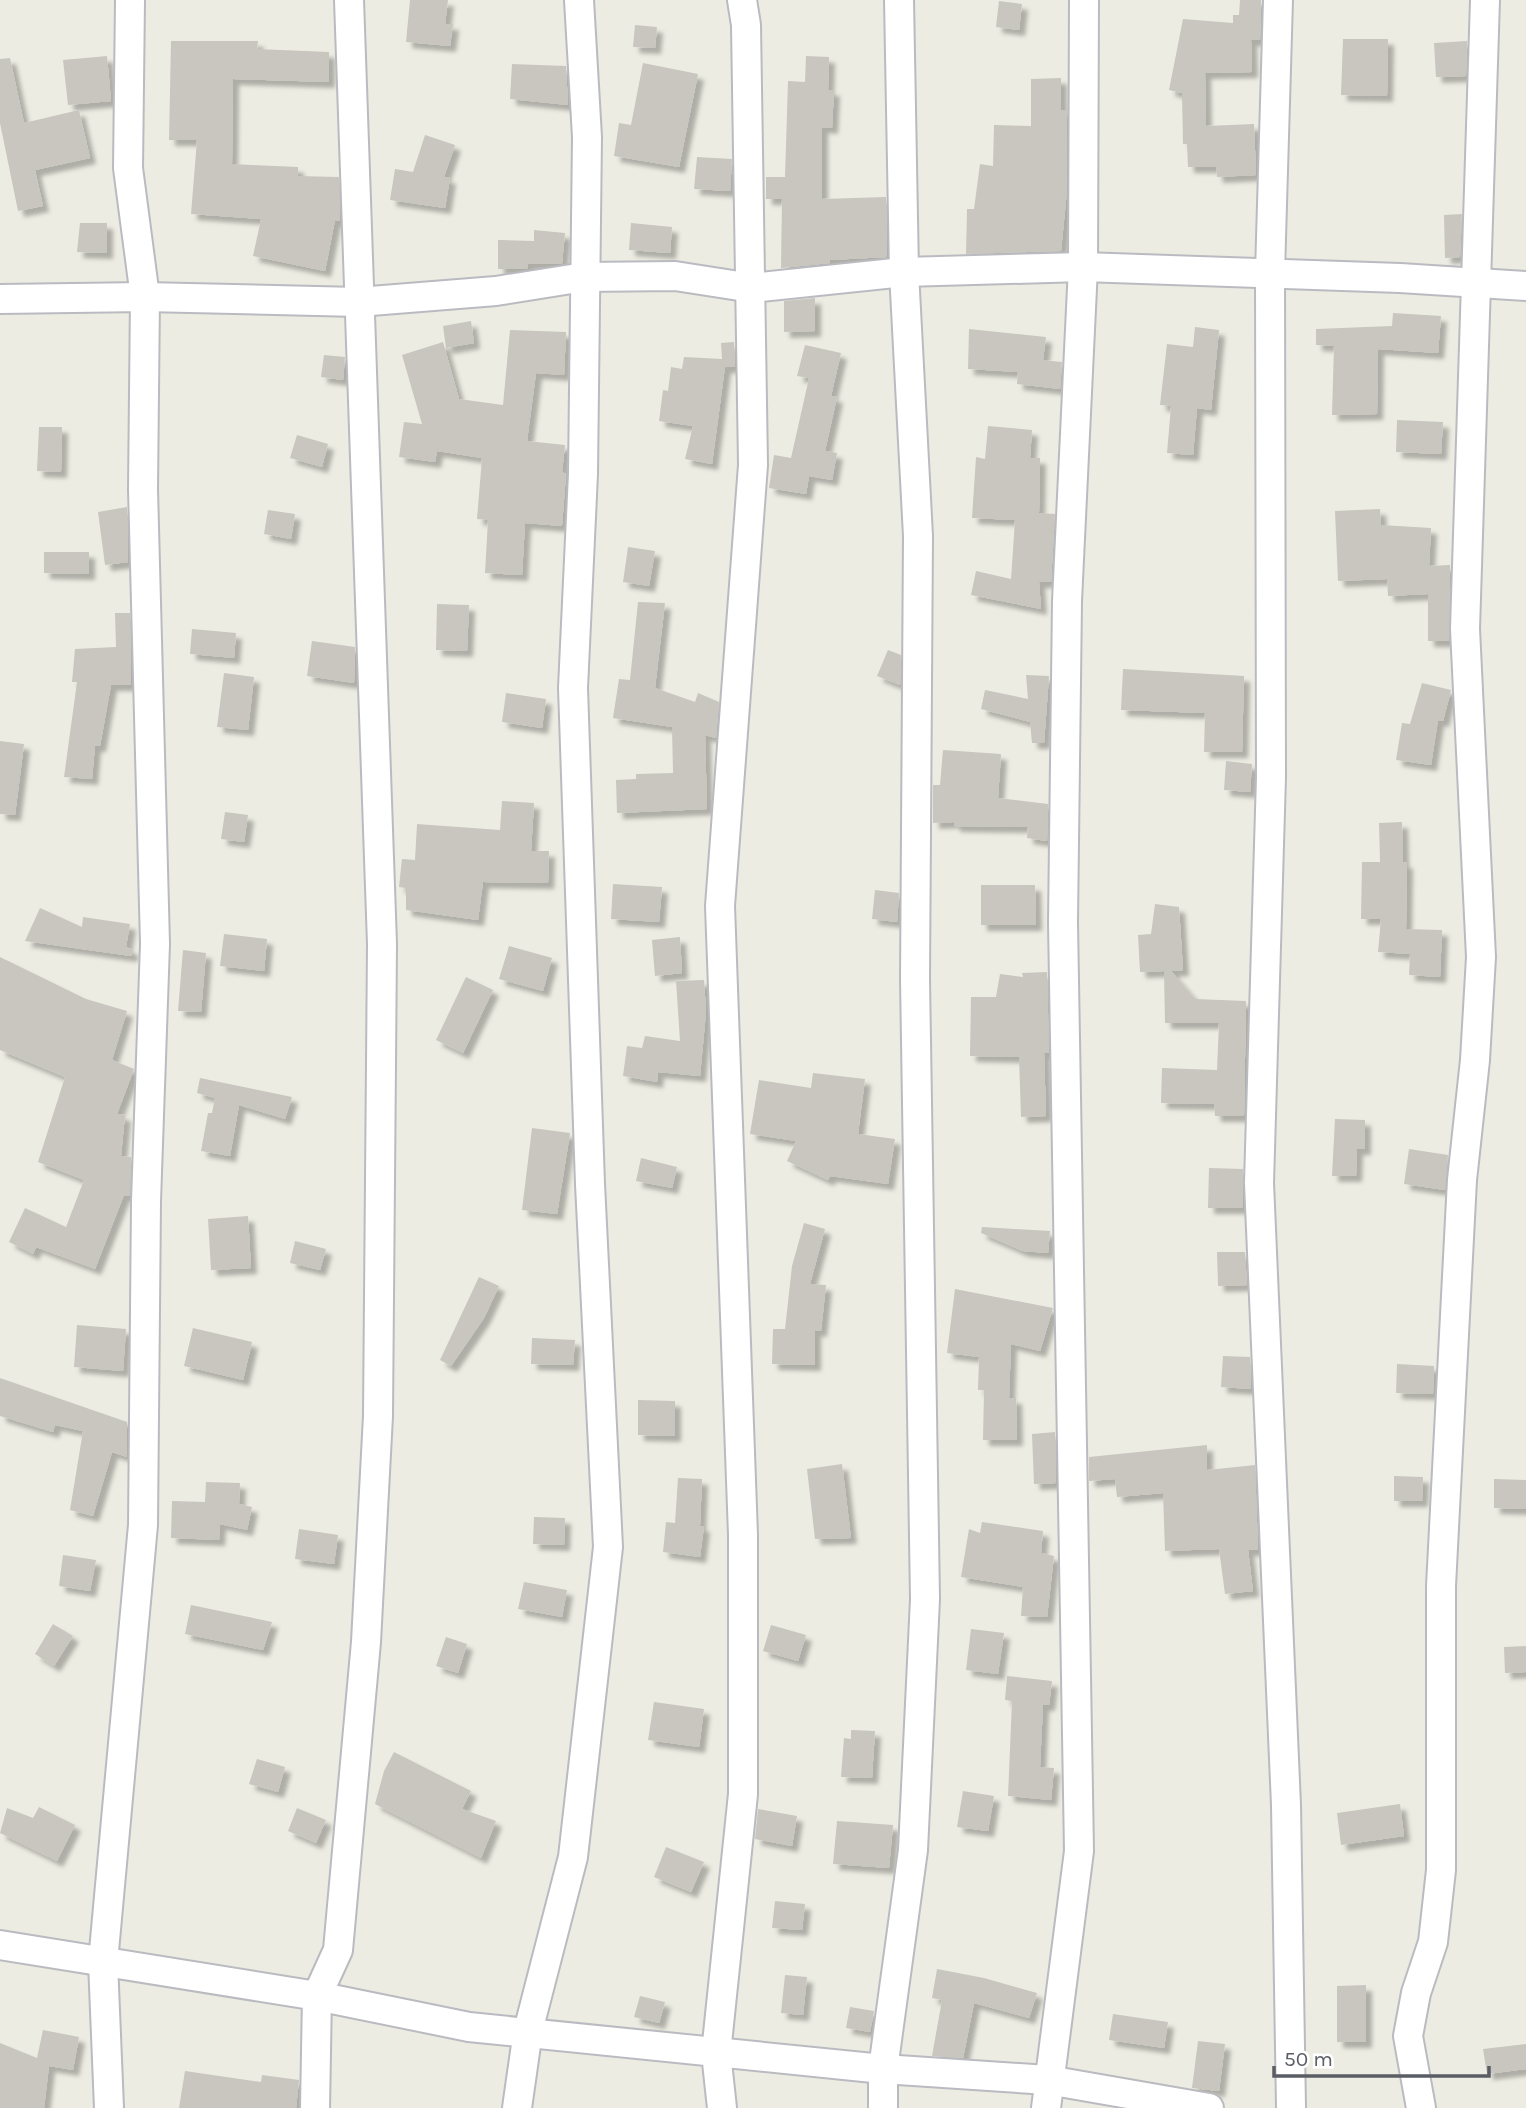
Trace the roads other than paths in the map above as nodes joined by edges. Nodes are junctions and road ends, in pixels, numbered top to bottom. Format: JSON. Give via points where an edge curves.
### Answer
{"nodes":[{"id":1,"x":130,"y":0,"type":"edge"},
{"id":2,"x":349,"y":0,"type":"edge"},
{"id":3,"x":579,"y":0,"type":"edge"},
{"id":4,"x":742,"y":0,"type":"edge"},
{"id":5,"x":899,"y":0,"type":"edge"},
{"id":6,"x":1084,"y":0,"type":"edge"},
{"id":7,"x":1278,"y":0,"type":"edge"},
{"id":8,"x":1485,"y":0,"type":"edge"},
{"id":9,"x":1083,"y":267,"type":"junction"},
{"id":10,"x":904,"y":272,"type":"junction"},
{"id":11,"x":1270,"y":273,"type":"junction"},
{"id":12,"x":584,"y":277,"type":"junction"},
{"id":13,"x":1477,"y":282,"type":"junction"},
{"id":14,"x":1526,"y":286,"type":"edge"},
{"id":15,"x":752,"y":288,"type":"junction"},
{"id":16,"x":145,"y":297,"type":"junction"},
{"id":17,"x":0,"y":299,"type":"edge"},
{"id":18,"x":358,"y":302,"type":"junction"},
{"id":19,"x":0,"y":1945,"type":"edge"},
{"id":20,"x":103,"y":1962,"type":"junction"},
{"id":21,"x":317,"y":1996,"type":"junction"},
{"id":22,"x":528,"y":2031,"type":"junction"},
{"id":23,"x":716,"y":2053,"type":"junction"},
{"id":24,"x":883,"y":2069,"type":"junction"},
{"id":25,"x":1048,"y":2080,"type":"junction"},
{"id":26,"x":109,"y":2108,"type":"edge"},
{"id":27,"x":315,"y":2108,"type":"edge"},
{"id":28,"x":517,"y":2108,"type":"edge"},
{"id":29,"x":722,"y":2108,"type":"edge"},
{"id":30,"x":883,"y":2108,"type":"edge"},
{"id":31,"x":1046,"y":2108,"type":"edge"},
{"id":32,"x":1209,"y":2108,"type":"edge"},
{"id":33,"x":1291,"y":2108,"type":"edge"},
{"id":34,"x":1421,"y":2108,"type":"edge"}],
"edges":[{"from":1,"to":16,"type":"street","via":[[128,168]]},
{"from":2,"to":18,"type":"street"},
{"from":3,"to":12,"type":"street","via":[[587,137]]},
{"from":4,"to":15,"type":"street"},
{"from":5,"to":10,"type":"street"},
{"from":6,"to":9,"type":"street"},
{"from":7,"to":11,"type":"street"},
{"from":8,"to":13,"type":"street"},
{"from":9,"to":10,"type":"street"},
{"from":9,"to":11,"type":"street"},
{"from":9,"to":25,"type":"street","via":[[1067,601],[1063,923],[1079,1851]]},
{"from":10,"to":15,"type":"street"},
{"from":10,"to":24,"type":"street","via":[[918,536],[915,979],[925,1599],[913,1850]]},
{"from":11,"to":13,"type":"street"},
{"from":11,"to":33,"type":"street","via":[[1270,777],[1259,1183],[1286,1805]]},
{"from":12,"to":15,"type":"street","via":[[675,276]]},
{"from":12,"to":18,"type":"street","via":[[496,291]]},
{"from":12,"to":22,"type":"street","via":[[583,474],[573,688],[608,1547],[573,1857]]},
{"from":13,"to":14,"type":"street"},
{"from":13,"to":34,"type":"street","via":[[1465,629],[1481,957],[1462,1180],[1441,1586],[1441,1870],[1433,1942],[1408,2036]]},
{"from":15,"to":23,"type":"street","via":[[751,514],[720,906],[743,1535],[743,1794]]},
{"from":16,"to":17,"type":"street"},
{"from":16,"to":18,"type":"street"},
{"from":16,"to":20,"type":"street","via":[[143,489],[155,944],[146,1201],[143,1525]]},
{"from":18,"to":21,"type":"street","via":[[382,944],[379,1416],[366,1642],[338,1950]]},
{"from":19,"to":20,"type":"street"},
{"from":20,"to":21,"type":"street"},
{"from":20,"to":26,"type":"street"},
{"from":21,"to":22,"type":"street","via":[[468,2027]]},
{"from":21,"to":27,"type":"street"},
{"from":22,"to":23,"type":"street"},
{"from":22,"to":28,"type":"street"},
{"from":23,"to":24,"type":"street"},
{"from":23,"to":29,"type":"street"},
{"from":24,"to":25,"type":"street"},
{"from":24,"to":30,"type":"street"},
{"from":25,"to":31,"type":"street"},
{"from":25,"to":32,"type":"street"}]}
